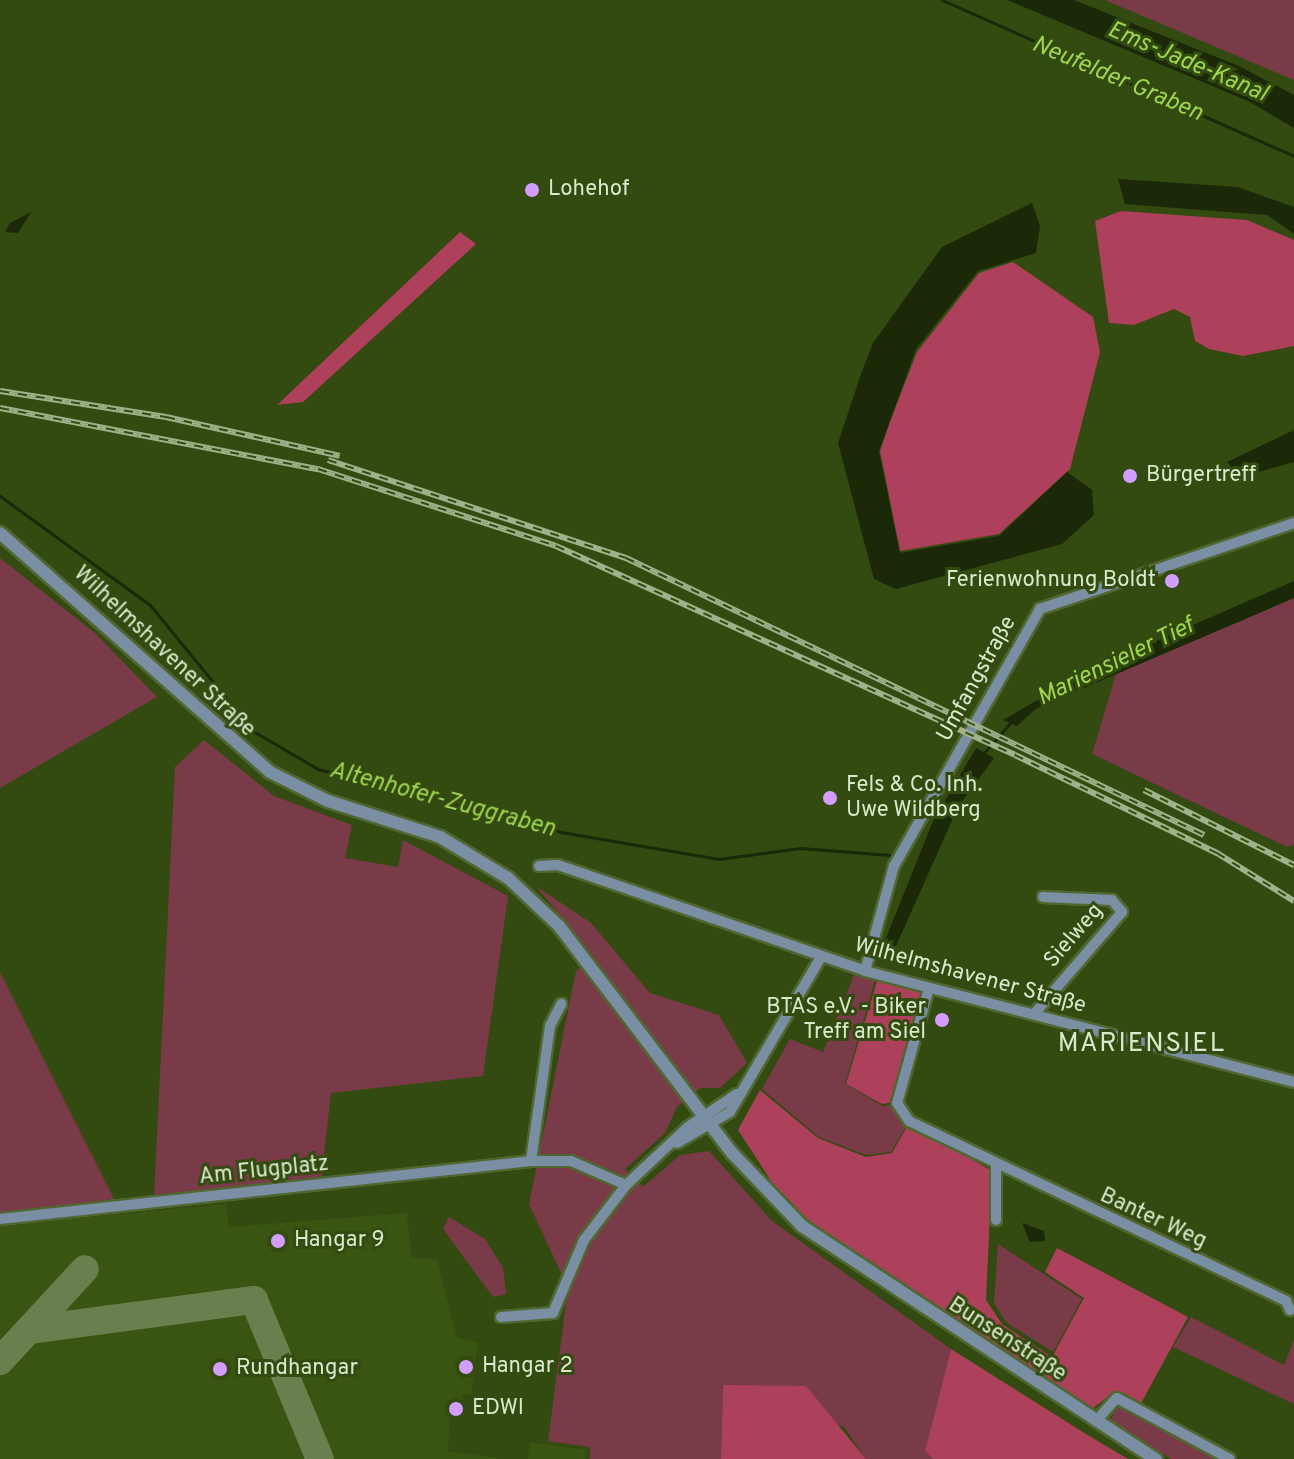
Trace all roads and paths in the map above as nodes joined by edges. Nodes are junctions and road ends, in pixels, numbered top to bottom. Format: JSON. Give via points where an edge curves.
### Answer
{"nodes":[{"id":1,"x":1294,"y":523,"type":"edge"},
{"id":2,"x":0,"y":533,"type":"edge"},
{"id":3,"x":539,"y":866,"type":"dead end"},
{"id":4,"x":1043,"y":897,"type":"dead end"},
{"id":5,"x":821,"y":957,"type":"junction"},
{"id":6,"x":865,"y":971,"type":"junction"},
{"id":7,"x":929,"y":988,"type":"junction"},
{"id":8,"x":561,"y":1004,"type":"dead end"},
{"id":9,"x":1034,"y":1014,"type":"junction"},
{"id":10,"x":1294,"y":1082,"type":"edge"},
{"id":11,"x":708,"y":1121,"type":"junction"},
{"id":12,"x":531,"y":1161,"type":"junction"},
{"id":13,"x":996,"y":1166,"type":"junction"},
{"id":14,"x":626,"y":1185,"type":"junction"},
{"id":15,"x":0,"y":1219,"type":"edge"},
{"id":16,"x":996,"y":1220,"type":"dead end"},
{"id":17,"x":837,"y":1254,"type":"joint"},
{"id":18,"x":1290,"y":1310,"type":"dead end"},
{"id":19,"x":501,"y":1317,"type":"dead end"},
{"id":20,"x":1096,"y":1421,"type":"junction"},
{"id":21,"x":1156,"y":1459,"type":"edge"},
{"id":22,"x":1230,"y":1459,"type":"edge"}],
"edges":[{"from":1,"to":6,"type":"street","name":"Umfangstraße","via":[[1040,609],[894,866]]},
{"from":2,"to":11,"type":"street","name":"Wilhelmshavener Straße","via":[[244,755],[297,788],[440,837],[508,878],[559,926]]},
{"from":3,"to":5,"type":"street","name":"Wilhelmshavener Straße","via":[[558,865]]},
{"from":4,"to":9,"type":"street","name":"Sielweg","via":[[1112,900],[1127,911]]},
{"from":5,"to":6,"type":"street","name":"Wilhelmshavener Straße"},
{"from":5,"to":11,"type":"street","name":"Wilhelmshavener Straße","via":[[771,1050]]},
{"from":6,"to":7,"type":"street","name":"Wilhelmshavener Straße"},
{"from":7,"to":9,"type":"street","name":"Wilhelmshavener Straße"},
{"from":7,"to":13,"type":"street","name":"Banter Weg","via":[[897,1103],[909,1121]]},
{"from":8,"to":12,"type":"street","via":[[550,1026]]},
{"from":9,"to":10,"type":"street","name":"Wilhelmshavener Straße"},
{"from":11,"to":14,"type":"street"},
{"from":11,"to":17,"type":"street","name":"Wilhelmshavener Straße","via":[[770,1196]]},
{"from":12,"to":14,"type":"street","name":"Am Flugplatz","via":[[571,1161]]},
{"from":12,"to":15,"type":"street","name":"Am Flugplatz"},
{"from":13,"to":16,"type":"street"},
{"from":13,"to":18,"type":"street","name":"Banter Weg","via":[[1286,1301]]},
{"from":14,"to":19,"type":"street","via":[[584,1240],[553,1313]]},
{"from":17,"to":20,"type":"street","name":"Bunsenstraße"},
{"from":20,"to":21,"type":"street","name":"Bunsenstraße"},
{"from":20,"to":22,"type":"street","via":[[1117,1398]]}]}
